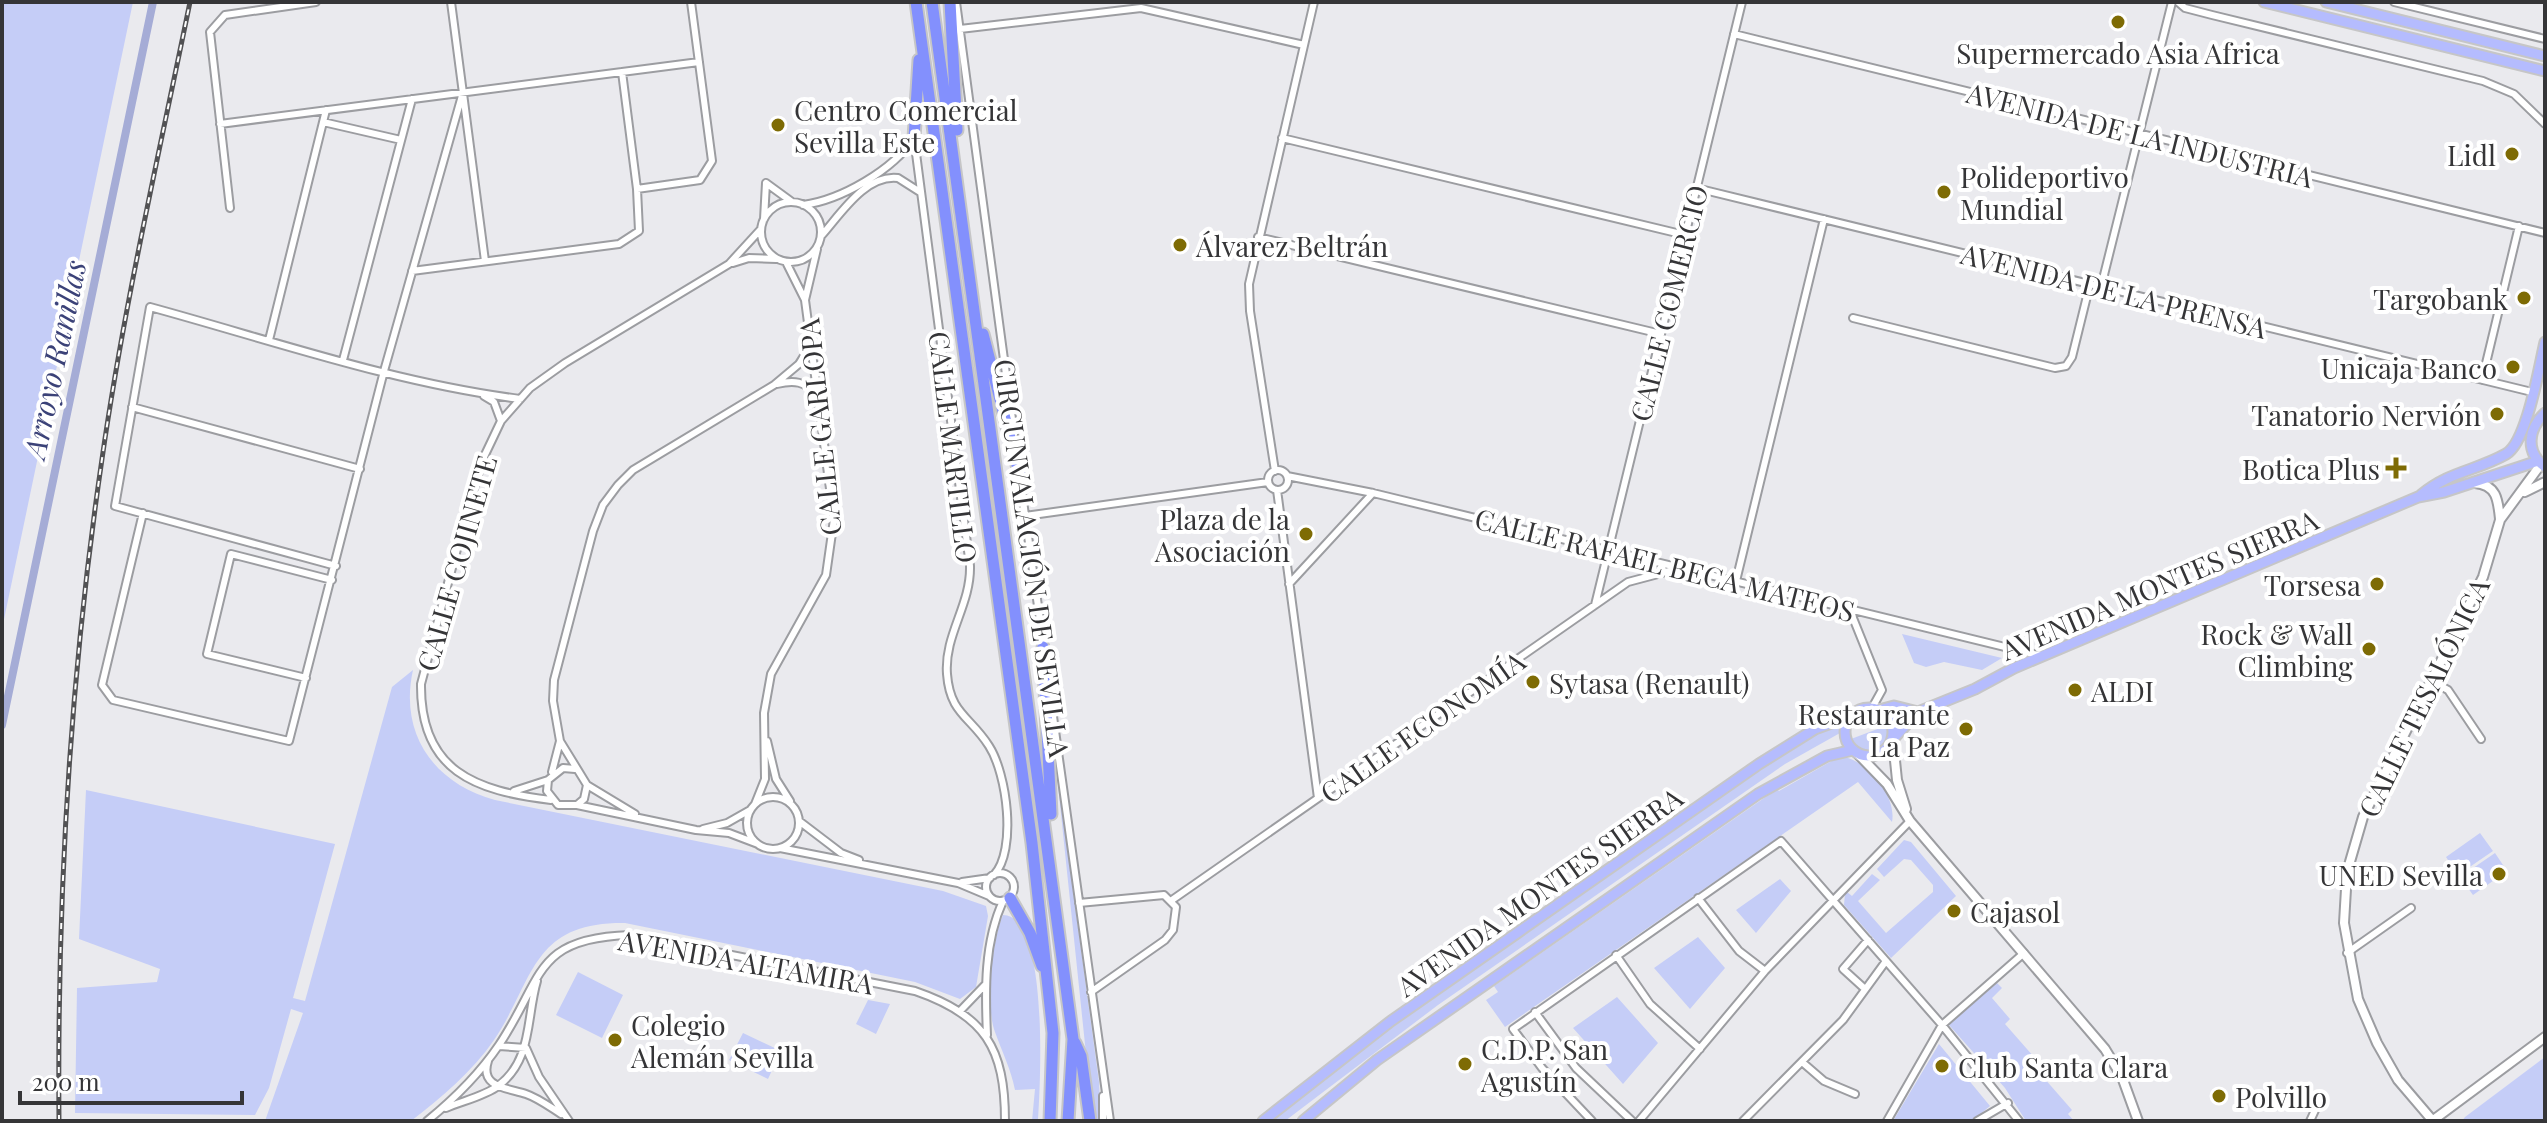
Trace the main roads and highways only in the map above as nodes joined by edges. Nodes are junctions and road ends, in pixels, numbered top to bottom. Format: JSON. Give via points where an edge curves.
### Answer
{"nodes":[{"id":1,"x":916,"y":2,"type":"edge"},
{"id":2,"x":932,"y":2,"type":"edge"},
{"id":3,"x":953,"y":2,"type":"edge"},
{"id":4,"x":2264,"y":2,"type":"edge"},
{"id":5,"x":2326,"y":2,"type":"edge"},
{"id":6,"x":921,"y":36,"type":"junction"},
{"id":7,"x":2545,"y":56,"type":"edge"},
{"id":8,"x":2545,"y":71,"type":"edge"},
{"id":9,"x":914,"y":138,"type":"road end"},
{"id":10,"x":957,"y":170,"type":"junction"},
{"id":11,"x":975,"y":311,"type":"junction"},
{"id":12,"x":2545,"y":342,"type":"edge"},
{"id":13,"x":2532,"y":392,"type":"junction"},
{"id":14,"x":2541,"y":418,"type":"edge"},
{"id":15,"x":2518,"y":439,"type":"junction"},
{"id":16,"x":2541,"y":464,"type":"edge"},
{"id":17,"x":1020,"y":476,"type":"road end"},
{"id":18,"x":2418,"y":497,"type":"junction"},
{"id":19,"x":1043,"y":647,"type":"road end"},
{"id":20,"x":1876,"y":709,"type":"junction"},
{"id":21,"x":1918,"y":712,"type":"junction"},
{"id":22,"x":1851,"y":716,"type":"junction"},
{"id":23,"x":1893,"y":740,"type":"junction"},
{"id":24,"x":1855,"y":752,"type":"junction"},
{"id":25,"x":1054,"y":883,"type":"junction"},
{"id":26,"x":1006,"y":900,"type":"road end"},
{"id":27,"x":1048,"y":978,"type":"junction"},
{"id":28,"x":1073,"y":1039,"type":"junction"},
{"id":29,"x":1050,"y":1121,"type":"edge"},
{"id":30,"x":1068,"y":1121,"type":"edge"},
{"id":31,"x":1090,"y":1121,"type":"edge"},
{"id":32,"x":1263,"y":1121,"type":"edge"},
{"id":33,"x":1303,"y":1121,"type":"edge"}],
"edges":[{"from":1,"to":6,"type":"highway","name":"CIRCUNVALACIÓN DE SEVILLA"},
{"from":2,"to":10,"type":"highway","name":"CIRCUNVALACIÓN DE SEVILLA"},
{"from":3,"to":10,"type":"highway"},
{"from":4,"to":8,"type":"main road"},
{"from":5,"to":7,"type":"main road"},
{"from":6,"to":9,"type":"highway"},
{"from":6,"to":27,"type":"highway","name":"CIRCUNVALACIÓN DE SEVILLA"},
{"from":10,"to":11,"type":"highway","name":"CIRCUNVALACIÓN DE SEVILLA"},
{"from":11,"to":17,"type":"highway"},
{"from":11,"to":25,"type":"highway","name":"CIRCUNVALACIÓN DE SEVILLA"},
{"from":12,"to":13,"type":"main road"},
{"from":13,"to":14,"type":"main road"},
{"from":13,"to":15,"type":"main road"},
{"from":14,"to":15,"type":"main road","name":"AVENIDA MONTES SIERRA"},
{"from":14,"to":16,"type":"main road","via":[[2531,447]]},
{"from":15,"to":18,"type":"main road","name":"AVENIDA MONTES SIERRA","via":[[2509,452],[2441,478]]},
{"from":16,"to":18,"type":"main road","name":"AVENIDA MONTES SIERRA"},
{"from":18,"to":21,"type":"main road","name":"AVENIDA MONTES SIERRA"},
{"from":19,"to":25,"type":"highway"},
{"from":20,"to":21,"type":"main road","name":"AVENIDA MONTES SIERRA","via":[[1894,706]]},
{"from":20,"to":22,"type":"main road"},
{"from":20,"to":23,"type":"main road","via":[[1890,719]]},
{"from":21,"to":23,"type":"main road","name":"AVENIDA MONTES SIERRA"},
{"from":22,"to":24,"type":"main road","via":[[1845,736]]},
{"from":22,"to":32,"type":"main road","name":"AVENIDA MONTES SIERRA","via":[[1815,729],[1759,764],[1430,992]]},
{"from":23,"to":24,"type":"main road","via":[[1881,754]]},
{"from":24,"to":33,"type":"main road","name":"AVENIDA MONTES SIERRA","via":[[1827,756],[1745,803],[1377,1060]]},
{"from":25,"to":28,"type":"highway","name":"CIRCUNVALACIÓN DE SEVILLA"},
{"from":26,"to":27,"type":"highway","via":[[1030,933]]},
{"from":27,"to":29,"type":"highway","name":"CIRCUNVALACIÓN DE SEVILLA","via":[[1053,1033]]},
{"from":28,"to":30,"type":"highway","name":"CIRCUNVALACIÓN DE SEVILLA"},
{"from":28,"to":31,"type":"highway","via":[[1081,1056]]}]}
